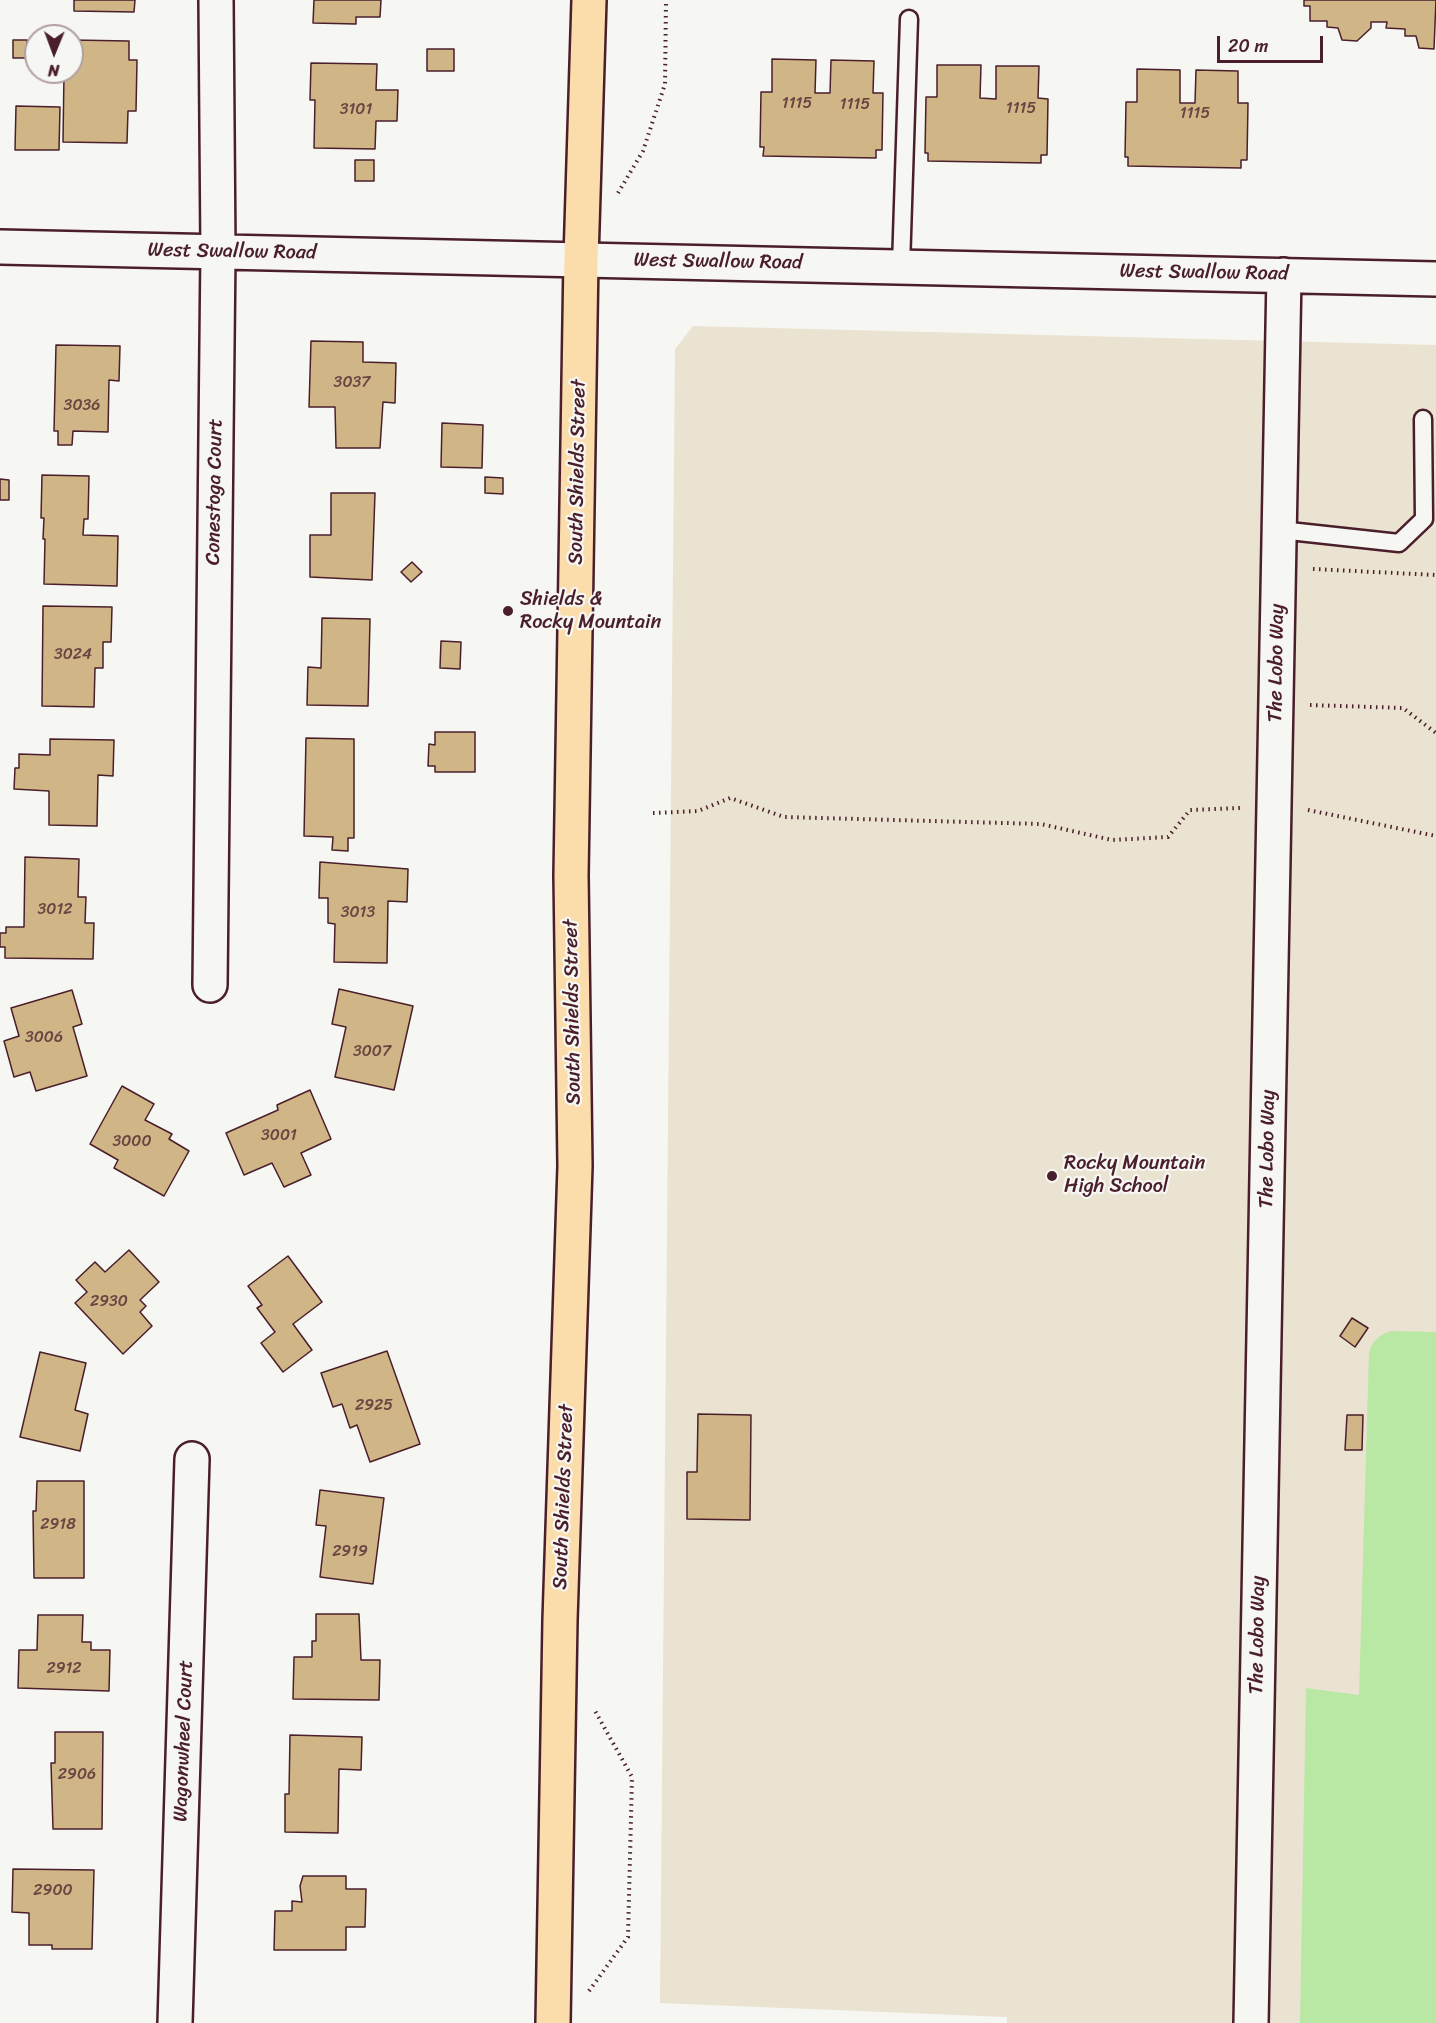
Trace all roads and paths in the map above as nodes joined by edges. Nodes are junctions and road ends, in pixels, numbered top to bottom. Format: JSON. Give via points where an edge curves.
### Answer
{"nodes":[{"id":1,"x":216,"y":0,"type":"edge"},
{"id":2,"x":589,"y":0,"type":"edge"},
{"id":3,"x":666,"y":0,"type":"edge"},
{"id":4,"x":909,"y":19,"type":"dead end"},
{"id":5,"x":616,"y":197,"type":"dead end"},
{"id":6,"x":0,"y":247,"type":"edge"},
{"id":7,"x":218,"y":252,"type":"junction"},
{"id":8,"x":581,"y":259,"type":"junction"},
{"id":9,"x":901,"y":266,"type":"junction"},
{"id":10,"x":1284,"y":275,"type":"junction"},
{"id":11,"x":1436,"y":279,"type":"edge"},
{"id":12,"x":1423,"y":419,"type":"dead end"},
{"id":13,"x":1280,"y":530,"type":"junction"},
{"id":14,"x":1279,"y":567,"type":"junction"},
{"id":15,"x":1436,"y":575,"type":"edge"},
{"id":16,"x":1276,"y":703,"type":"junction"},
{"id":17,"x":1436,"y":734,"type":"edge"},
{"id":18,"x":1274,"y":806,"type":"junction"},
{"id":19,"x":653,"y":813,"type":"dead end"},
{"id":20,"x":1436,"y":836,"type":"edge"},
{"id":21,"x":210,"y":985,"type":"dead end"},
{"id":22,"x":192,"y":1458,"type":"dead end"},
{"id":23,"x":632,"y":1777,"type":"dead end"},
{"id":24,"x":587,"y":1995,"type":"dead end"},
{"id":25,"x":176,"y":2023,"type":"edge"},
{"id":26,"x":553,"y":2023,"type":"edge"},
{"id":27,"x":1251,"y":2023,"type":"edge"}],
"edges":[{"from":1,"to":7,"type":"street","name":"Conestoga Court"},
{"from":2,"to":8,"type":"main road","name":"South Shields Street"},
{"from":3,"to":5,"type":"path","via":[[665,84],[643,150]]},
{"from":4,"to":9,"type":"lane"},
{"from":6,"to":7,"type":"street","name":"West Swallow Road"},
{"from":7,"to":8,"type":"street","name":"West Swallow Road"},
{"from":7,"to":21,"type":"street","name":"Conestoga Court"},
{"from":8,"to":9,"type":"street","name":"West Swallow Road"},
{"from":8,"to":26,"type":"main road","name":"South Shields Street","via":[[571,874],[575,1166],[560,1620]]},
{"from":9,"to":10,"type":"street","name":"West Swallow Road"},
{"from":10,"to":11,"type":"street","name":"West Swallow Road"},
{"from":10,"to":13,"type":"street","name":"The Lobo Way"},
{"from":12,"to":13,"type":"lane","via":[[1424,519],[1399,543]]},
{"from":13,"to":14,"type":"street","name":"The Lobo Way"},
{"from":14,"to":15,"type":"path"},
{"from":14,"to":16,"type":"street","name":"The Lobo Way"},
{"from":16,"to":17,"type":"path","via":[[1403,708]]},
{"from":16,"to":18,"type":"street","name":"The Lobo Way"},
{"from":18,"to":19,"type":"path","via":[[1190,810],[1168,837],[1112,840],[1041,824],[784,817],[730,798],[698,811]]},
{"from":18,"to":20,"type":"path"},
{"from":18,"to":27,"type":"street","name":"The Lobo Way"},
{"from":22,"to":25,"type":"street","name":"Wagonwheel Court"},
{"from":23,"to":24,"type":"path","via":[[628,1937]]}]}
